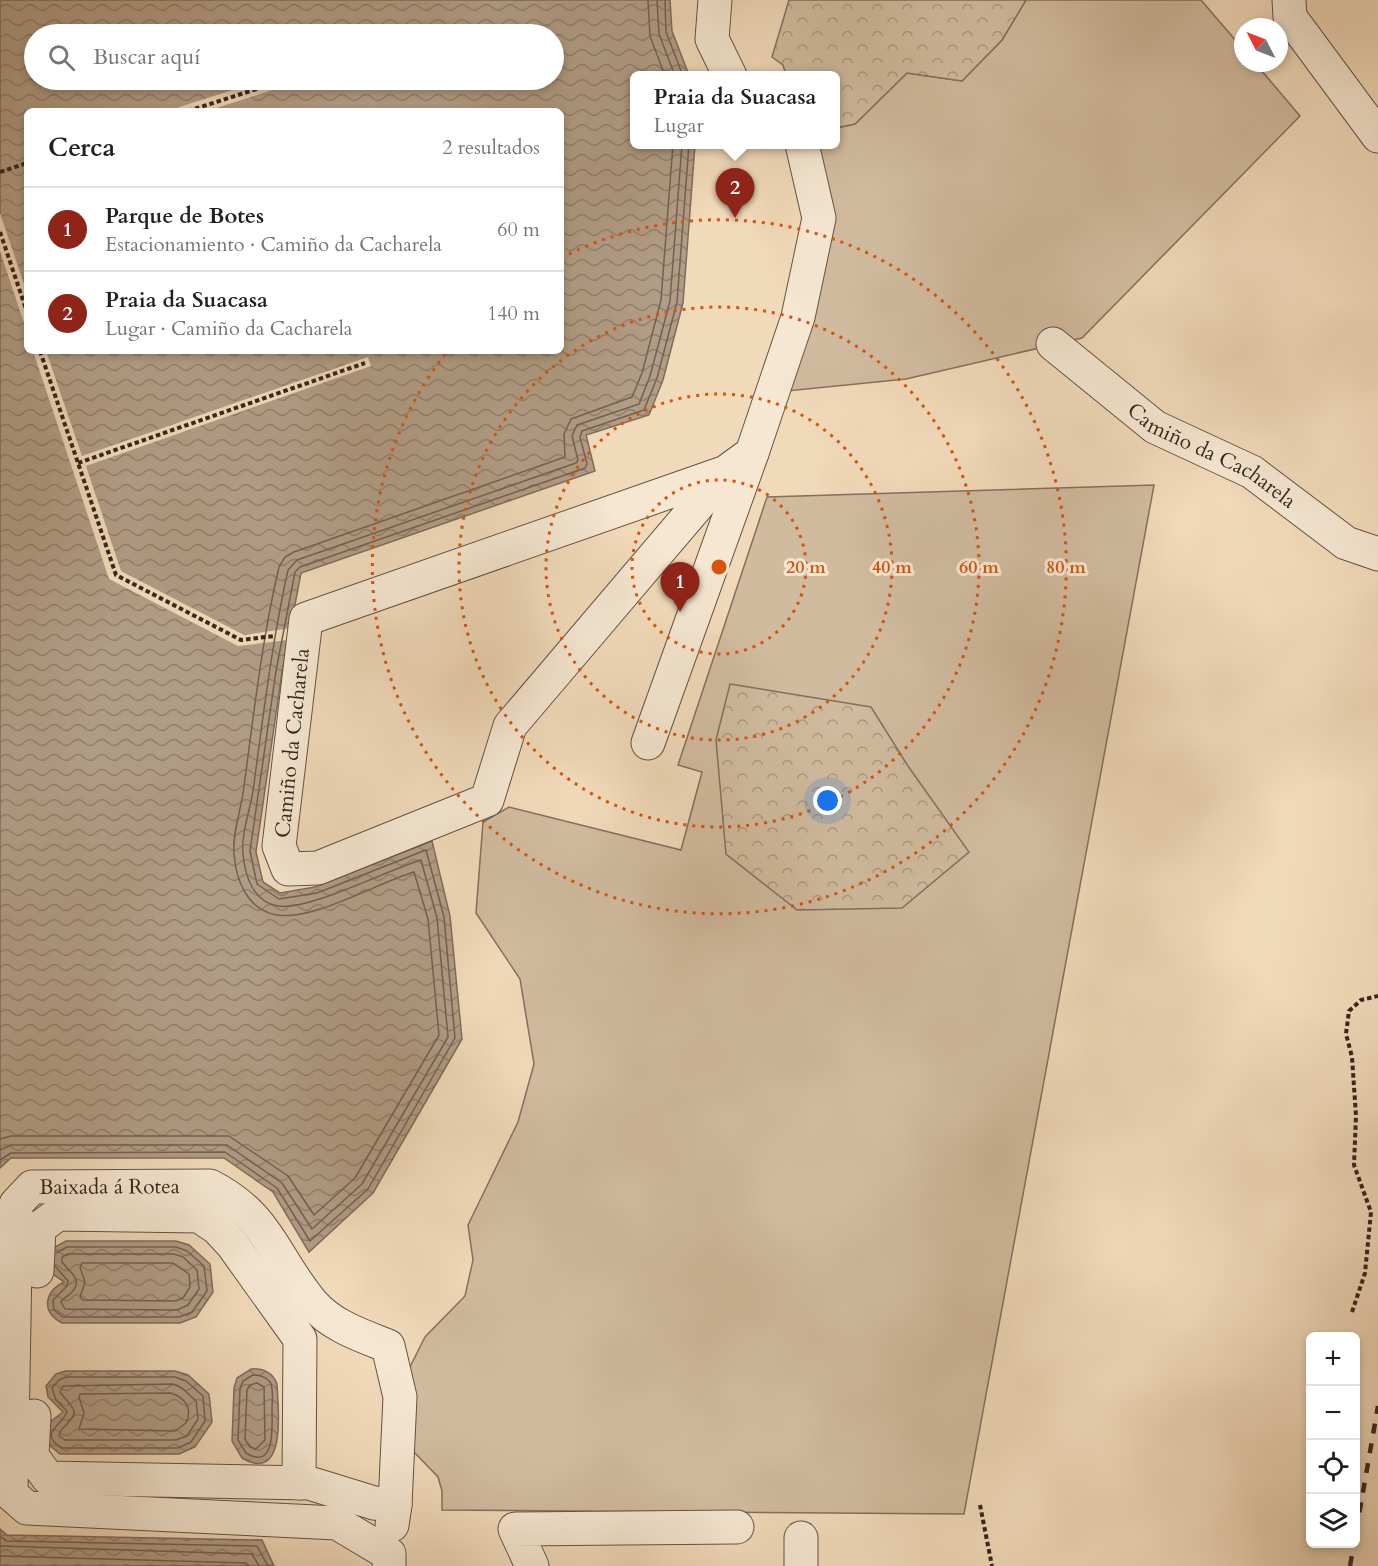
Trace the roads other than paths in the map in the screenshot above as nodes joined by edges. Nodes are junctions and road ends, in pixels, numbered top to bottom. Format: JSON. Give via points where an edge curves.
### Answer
{"nodes":[{"id":1,"x":715,"y":0,"type":"edge"},
{"id":2,"x":1289,"y":0,"type":"edge"},
{"id":3,"x":728,"y":71,"type":"edge"},
{"id":4,"x":1378,"y":136,"type":"edge"},
{"id":5,"x":803,"y":149,"type":"edge"},
{"id":6,"x":1053,"y":344,"type":"dead end"},
{"id":7,"x":752,"y":453,"type":"junction"},
{"id":8,"x":726,"y":472,"type":"junction"},
{"id":9,"x":1378,"y":554,"type":"edge"},
{"id":10,"x":648,"y":743,"type":"dead end"},
{"id":11,"x":299,"y":1483,"type":"junction"},
{"id":12,"x":395,"y":1505,"type":"junction"},
{"id":13,"x":737,"y":1527,"type":"dead end"},
{"id":14,"x":389,"y":1560,"type":"edge"},
{"id":15,"x":532,"y":1566,"type":"edge"}],
"edges":[{"from":1,"to":3,"type":"street","via":[[712,39]]},
{"from":2,"to":4,"type":"street","via":[[1290,17]]},
{"from":5,"to":7,"type":"street","via":[[819,218],[798,317]]},
{"from":6,"to":9,"type":"street","name":"Camiño da Cacharela","via":[[1155,427],[1252,472],[1346,543]]},
{"from":7,"to":8,"type":"street","name":"Camiño da Cacharela"},
{"from":7,"to":10,"type":"street"},
{"from":8,"to":8,"type":"street","name":"Camiño da Cacharela","via":[[306,619],[279,846],[288,868],[318,868],[487,800],[510,726]]},
{"from":11,"to":11,"type":"street","via":[[48,1478],[32,1456],[39,1228],[58,1214],[199,1216],[217,1228],[300,1340]]},
{"from":11,"to":12,"type":"street"},
{"from":12,"to":14,"type":"street"},
{"from":12,"to":14,"type":"street","name":"Baixada á Rotea","via":[[400,1397],[388,1346],[341,1328],[313,1304],[254,1217],[233,1198],[210,1186],[32,1187],[16,1204],[11,1494],[27,1508],[337,1523]]},
{"from":13,"to":15,"type":"street","via":[[515,1528]]}]}
